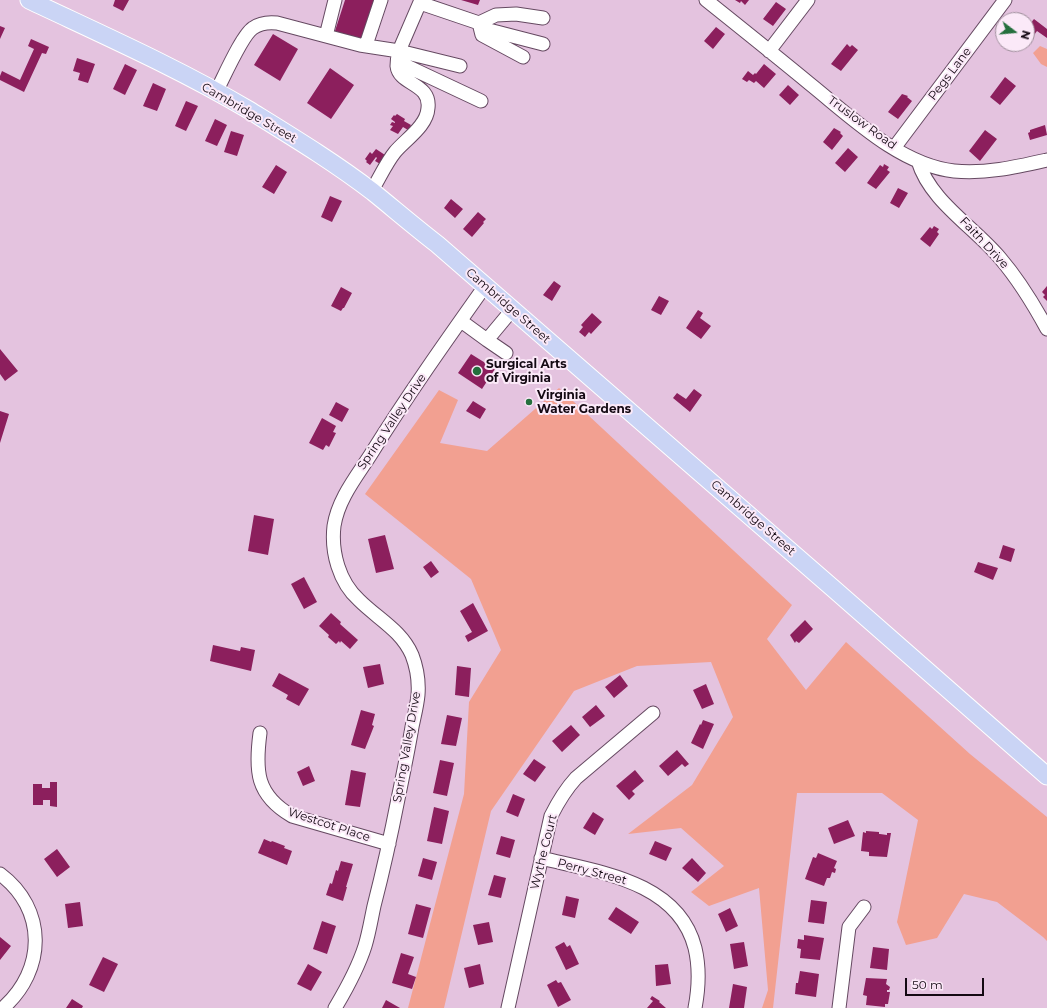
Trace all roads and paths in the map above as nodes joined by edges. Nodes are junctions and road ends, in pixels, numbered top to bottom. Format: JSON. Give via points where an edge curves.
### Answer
{"nodes":[{"id":1,"x":29,"y":0,"type":"edge"},
{"id":2,"x":335,"y":0,"type":"edge"},
{"id":3,"x":381,"y":0,"type":"edge"},
{"id":4,"x":706,"y":0,"type":"edge"},
{"id":5,"x":808,"y":0,"type":"edge"},
{"id":6,"x":1005,"y":0,"type":"edge"},
{"id":7,"x":421,"y":1,"type":"edge"},
{"id":8,"x":543,"y":18,"type":"dead end"},
{"id":9,"x":479,"y":23,"type":"junction"},
{"id":10,"x":326,"y":36,"type":"junction"},
{"id":11,"x":543,"y":44,"type":"dead end"},
{"id":12,"x":366,"y":45,"type":"junction"},
{"id":13,"x":770,"y":51,"type":"junction"},
{"id":14,"x":398,"y":56,"type":"junction"},
{"id":15,"x":523,"y":57,"type":"dead end"},
{"id":16,"x":460,"y":66,"type":"dead end"},
{"id":17,"x":216,"y":92,"type":"junction"},
{"id":18,"x":481,"y":101,"type":"dead end"},
{"id":19,"x":894,"y":148,"type":"junction"},
{"id":20,"x":1047,"y":160,"type":"edge"},
{"id":21,"x":918,"y":161,"type":"junction"},
{"id":22,"x":372,"y":192,"type":"junction"},
{"id":23,"x":485,"y":286,"type":"junction"},
{"id":24,"x":512,"y":310,"type":"junction"},
{"id":25,"x":460,"y":321,"type":"junction"},
{"id":26,"x":1047,"y":329,"type":"edge"},
{"id":27,"x":487,"y":340,"type":"junction"},
{"id":28,"x":506,"y":353,"type":"dead end"},
{"id":29,"x":653,"y":713,"type":"dead end"},
{"id":30,"x":260,"y":733,"type":"dead end"},
{"id":31,"x":1047,"y":776,"type":"edge"},
{"id":32,"x":389,"y":844,"type":"junction"},
{"id":33,"x":541,"y":858,"type":"junction"},
{"id":34,"x":0,"y":874,"type":"edge"},
{"id":35,"x":864,"y":907,"type":"dead end"},
{"id":36,"x":3,"y":1008,"type":"edge"},
{"id":37,"x":335,"y":1008,"type":"edge"},
{"id":38,"x":508,"y":1008,"type":"edge"},
{"id":39,"x":695,"y":1008,"type":"edge"},
{"id":40,"x":839,"y":1008,"type":"edge"}],
"edges":[{"from":1,"to":17,"type":"main road","name":"Cambridge Street","via":[[115,40]]},
{"from":2,"to":10,"type":"street"},
{"from":3,"to":12,"type":"street"},
{"from":4,"to":13,"type":"street","name":"Truslow Road"},
{"from":5,"to":13,"type":"street"},
{"from":6,"to":19,"type":"street","name":"Pegs Lane"},
{"from":7,"to":9,"type":"street"},
{"from":7,"to":14,"type":"street"},
{"from":8,"to":9,"type":"street","via":[[516,14],[496,15]]},
{"from":9,"to":11,"type":"street","via":[[485,29]]},
{"from":9,"to":15,"type":"street","via":[[482,35]]},
{"from":10,"to":12,"type":"street"},
{"from":10,"to":17,"type":"street","via":[[277,23],[260,24],[248,32]]},
{"from":12,"to":14,"type":"street"},
{"from":13,"to":19,"type":"street","name":"Truslow Road","via":[[862,126]]},
{"from":14,"to":16,"type":"street"},
{"from":14,"to":18,"type":"street"},
{"from":14,"to":22,"type":"street","via":[[397,67],[401,75],[421,89],[427,97],[428,109],[423,123],[395,153]]},
{"from":17,"to":22,"type":"main road","name":"Cambridge Street","via":[[310,149]]},
{"from":19,"to":21,"type":"street","name":"Truslow Road"},
{"from":20,"to":21,"type":"street","name":"Truslow Road","via":[[980,172],[954,171]]},
{"from":21,"to":26,"type":"street","name":"Faith Drive","via":[[921,171],[936,195],[1000,258]]},
{"from":22,"to":23,"type":"main road","name":"Cambridge Street"},
{"from":23,"to":24,"type":"main road","name":"Cambridge Street"},
{"from":23,"to":25,"type":"street","name":"Spring Valley Drive"},
{"from":24,"to":27,"type":"street"},
{"from":24,"to":31,"type":"main road","name":"Cambridge Street"},
{"from":25,"to":27,"type":"street"},
{"from":25,"to":32,"type":"street","name":"Spring Valley Drive","via":[[344,496],[334,524],[335,554],[346,584],[359,601],[395,630],[404,641],[416,668],[418,696]]},
{"from":27,"to":28,"type":"street"},
{"from":29,"to":33,"type":"street","name":"Wythe Court","via":[[566,789],[551,816]]},
{"from":30,"to":32,"type":"street","name":"Westcot Place","via":[[260,779],[265,792],[277,806],[292,816]]},
{"from":32,"to":37,"type":"street","name":"Spring Valley Drive","via":[[365,946]]},
{"from":33,"to":38,"type":"street","name":"Wythe Court"},
{"from":33,"to":39,"type":"street","name":"Perry Street","via":[[637,884],[667,903],[678,914],[693,940],[699,977]]},
{"from":34,"to":36,"type":"street","via":[[17,890],[26,904],[35,932],[33,964],[28,977],[21,989]]},
{"from":35,"to":40,"type":"street","via":[[848,927]]}]}
